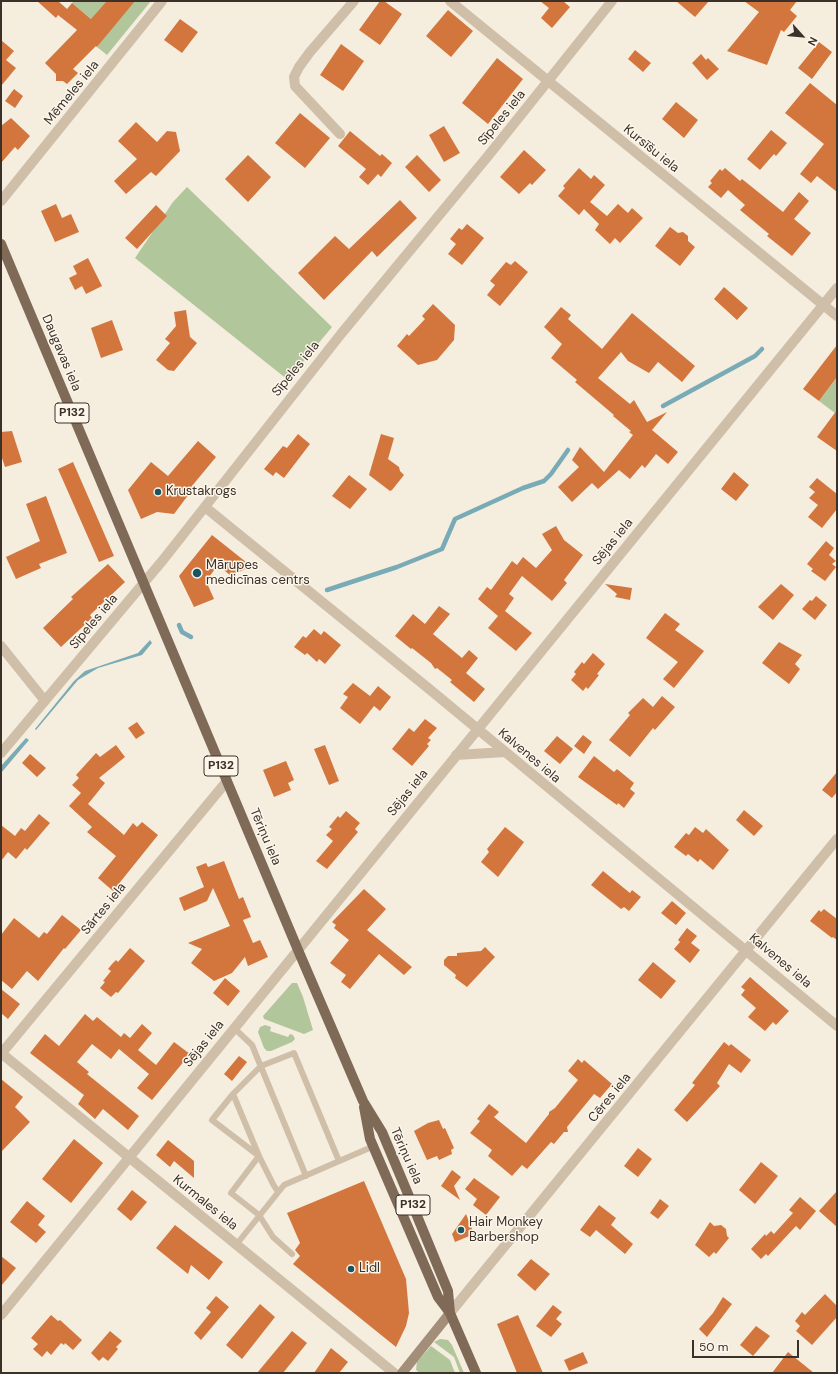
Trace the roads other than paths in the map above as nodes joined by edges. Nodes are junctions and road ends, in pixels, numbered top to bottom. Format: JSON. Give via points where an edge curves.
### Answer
{"nodes":[{"id":1,"x":162,"y":1,"type":"edge"},
{"id":2,"x":354,"y":1,"type":"edge"},
{"id":3,"x":450,"y":1,"type":"edge"},
{"id":4,"x":612,"y":1,"type":"edge"},
{"id":5,"x":548,"y":81,"type":"junction"},
{"id":6,"x":340,"y":134,"type":"dead end"},
{"id":7,"x":1,"y":201,"type":"edge"},
{"id":8,"x":1,"y":244,"type":"edge"},
{"id":9,"x":837,"y":288,"type":"edge"},
{"id":10,"x":823,"y":305,"type":"junction"},
{"id":11,"x":837,"y":316,"type":"edge"},
{"id":12,"x":204,"y":507,"type":"junction"},
{"id":13,"x":144,"y":583,"type":"junction"},
{"id":14,"x":1,"y":646,"type":"edge"},
{"id":15,"x":45,"y":701,"type":"junction"},
{"id":16,"x":476,"y":729,"type":"junction"},
{"id":17,"x":505,"y":752,"type":"junction"},
{"id":18,"x":1,"y":753,"type":"edge"},
{"id":19,"x":456,"y":755,"type":"junction"},
{"id":20,"x":227,"y":781,"type":"junction"},
{"id":21,"x":837,"y":839,"type":"edge"},
{"id":22,"x":298,"y":950,"type":"junction"},
{"id":23,"x":747,"y":950,"type":"junction"},
{"id":24,"x":837,"y":1026,"type":"edge"},
{"id":25,"x":234,"y":1028,"type":"junction"},
{"id":26,"x":1,"y":1054,"type":"edge"},
{"id":27,"x":261,"y":1066,"type":"junction"},
{"id":28,"x":234,"y":1094,"type":"junction"},
{"id":29,"x":363,"y":1101,"type":"junction"},
{"id":30,"x":374,"y":1146,"type":"junction"},
{"id":31,"x":259,"y":1156,"type":"junction"},
{"id":32,"x":129,"y":1158,"type":"junction"},
{"id":33,"x":339,"y":1161,"type":"junction"},
{"id":34,"x":306,"y":1176,"type":"junction"},
{"id":35,"x":278,"y":1192,"type":"junction"},
{"id":36,"x":259,"y":1215,"type":"junction"},
{"id":37,"x":236,"y":1245,"type":"junction"},
{"id":38,"x":292,"y":1254,"type":"dead end"},
{"id":39,"x":450,"y":1313,"type":"junction"},
{"id":40,"x":1,"y":1315,"type":"edge"},
{"id":41,"x":394,"y":1373,"type":"edge"},
{"id":42,"x":402,"y":1373,"type":"edge"},
{"id":43,"x":476,"y":1373,"type":"edge"}],
"edges":[{"from":1,"to":7,"type":"street","name":"Mēmeles iela"},
{"from":2,"to":6,"type":"street","via":[[310,52],[294,77],[295,86]]},
{"from":3,"to":5,"type":"street","name":"Kursīšu iela"},
{"from":4,"to":5,"type":"street","name":"Sīpeles iela"},
{"from":5,"to":10,"type":"street","name":"Kursīšu iela"},
{"from":5,"to":12,"type":"street","name":"Sīpeles iela","via":[[341,334]]},
{"from":8,"to":13,"type":"main road","name":"Daugavas iela","number":"P132"},
{"from":9,"to":10,"type":"street","name":"Sējas iela"},
{"from":10,"to":11,"type":"street","name":"Kursīšu iela"},
{"from":10,"to":16,"type":"street","name":"Sējas iela"},
{"from":12,"to":13,"type":"street","name":"Sīpeles iela"},
{"from":12,"to":16,"type":"street","name":"Kalvenes iela"},
{"from":13,"to":15,"type":"street","name":"Sīpeles iela"},
{"from":13,"to":20,"type":"main road","name":"Tēriņu iela","number":"P132"},
{"from":14,"to":15,"type":"street"},
{"from":15,"to":18,"type":"street","name":"Sīpeles iela"},
{"from":16,"to":17,"type":"street","name":"Kalvenes iela"},
{"from":16,"to":19,"type":"street","name":"Sējas iela"},
{"from":17,"to":19,"type":"street"},
{"from":17,"to":23,"type":"street","name":"Kalvenes iela"},
{"from":19,"to":22,"type":"street","name":"Sējas iela"},
{"from":20,"to":22,"type":"main road","name":"Tēriņu iela","number":"P132"},
{"from":20,"to":26,"type":"street","name":"Sārtes iela"},
{"from":21,"to":23,"type":"street","name":"Cēres iela"},
{"from":22,"to":25,"type":"street","name":"Sējas iela"},
{"from":22,"to":29,"type":"main road","name":"Tēriņu iela","number":"P132"},
{"from":23,"to":24,"type":"street","name":"Kalvenes iela"},
{"from":23,"to":39,"type":"street","name":"Cēres iela"},
{"from":25,"to":27,"type":"lane","via":[[249,1041]]},
{"from":25,"to":32,"type":"street","name":"Sējas iela"},
{"from":26,"to":32,"type":"street","name":"Kurmales iela"},
{"from":27,"to":28,"type":"lane"},
{"from":27,"to":33,"type":"lane","via":[[294,1053]]},
{"from":27,"to":34,"type":"lane"},
{"from":28,"to":31,"type":"lane"},
{"from":28,"to":31,"type":"lane","via":[[212,1120]]},
{"from":29,"to":30,"type":"main road","name":"Tēriņu iela","number":"P132","via":[[370,1139]]},
{"from":29,"to":39,"type":"main road","name":"Tēriņu iela","number":"P132","via":[[382,1132],[448,1291]]},
{"from":30,"to":33,"type":"lane"},
{"from":30,"to":39,"type":"main road","name":"Tēriņu iela","number":"P132","via":[[438,1297]]},
{"from":31,"to":35,"type":"lane"},
{"from":31,"to":36,"type":"lane","via":[[231,1193]]},
{"from":32,"to":37,"type":"street","name":"Kurmales iela"},
{"from":32,"to":40,"type":"street","name":"Sējas iela"},
{"from":33,"to":34,"type":"lane"},
{"from":34,"to":35,"type":"lane","via":[[284,1185]]},
{"from":35,"to":36,"type":"lane"},
{"from":36,"to":37,"type":"lane"},
{"from":36,"to":38,"type":"lane","via":[[273,1237]]},
{"from":37,"to":41,"type":"street","name":"Kurmales iela"},
{"from":39,"to":42,"type":"main road","name":"Cēres iela"},
{"from":39,"to":43,"type":"main road","name":"Tēriņu iela","number":"P132"}]}
